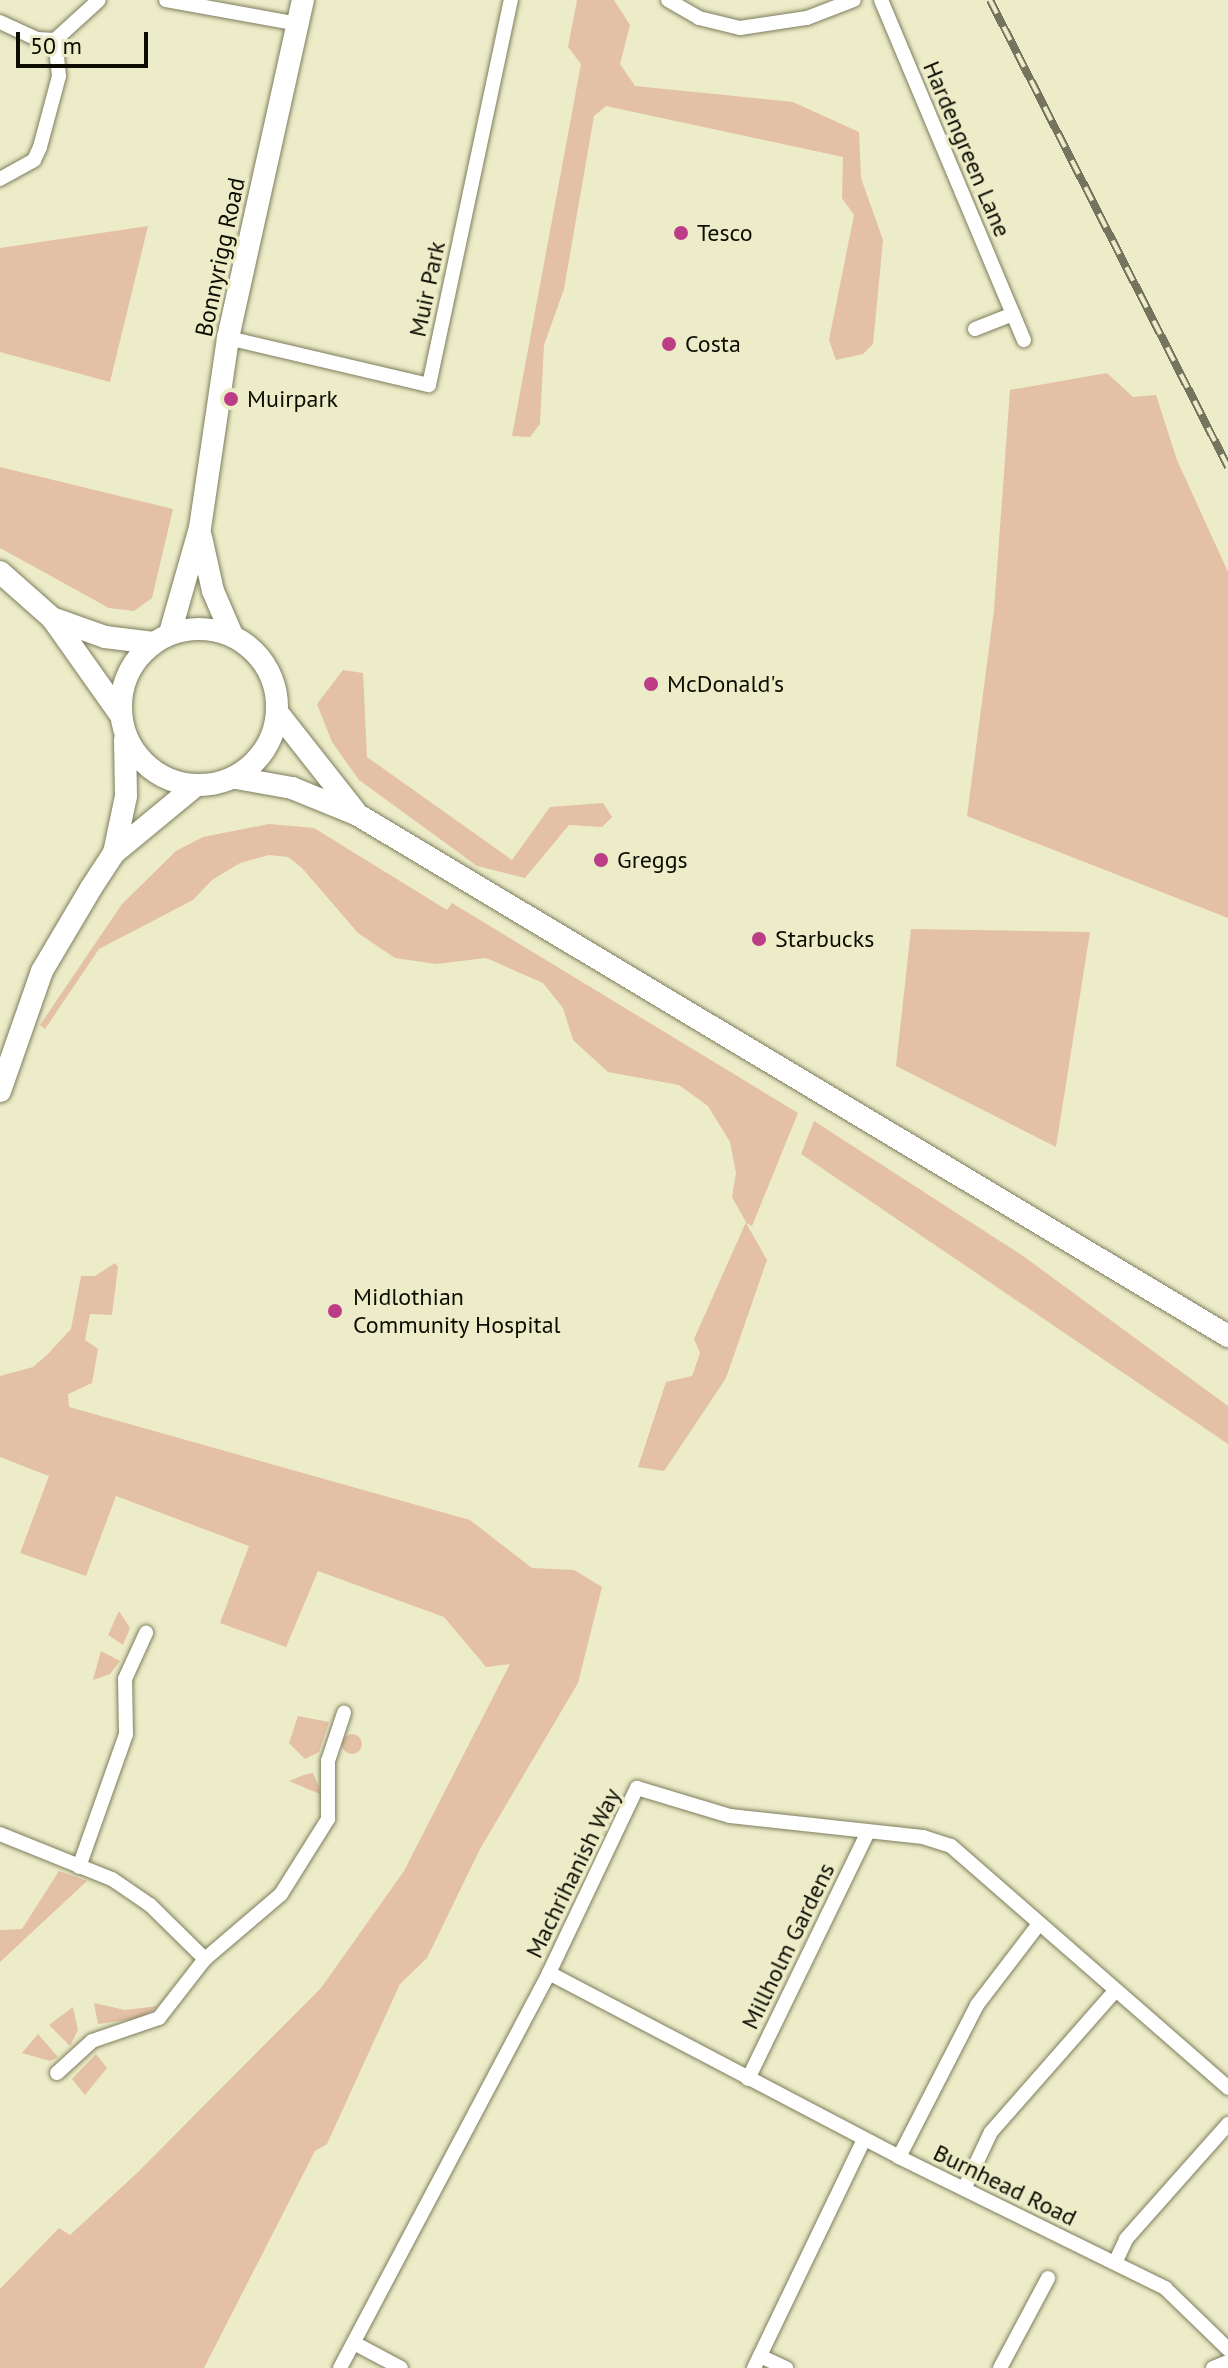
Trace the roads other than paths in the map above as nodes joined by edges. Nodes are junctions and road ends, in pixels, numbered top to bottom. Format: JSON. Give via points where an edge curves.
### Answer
{"nodes":[{"id":1,"x":99,"y":0,"type":"edge"},
{"id":2,"x":166,"y":0,"type":"edge"},
{"id":3,"x":303,"y":0,"type":"edge"},
{"id":4,"x":511,"y":0,"type":"edge"},
{"id":5,"x":668,"y":0,"type":"edge"},
{"id":6,"x":854,"y":0,"type":"edge"},
{"id":7,"x":881,"y":0,"type":"edge"},
{"id":8,"x":0,"y":22,"type":"edge"},
{"id":9,"x":298,"y":24,"type":"junction"},
{"id":10,"x":55,"y":40,"type":"junction"},
{"id":11,"x":0,"y":179,"type":"edge"},
{"id":12,"x":1013,"y":314,"type":"junction"},
{"id":13,"x":975,"y":329,"type":"dead end"},
{"id":14,"x":228,"y":338,"type":"junction"},
{"id":15,"x":1024,"y":340,"type":"dead end"},
{"id":16,"x":200,"y":528,"type":"junction"},
{"id":17,"x":0,"y":572,"type":"edge"},
{"id":18,"x":52,"y":618,"type":"junction"},
{"id":19,"x":232,"y":635,"type":"junction"},
{"id":20,"x":162,"y":638,"type":"junction"},
{"id":21,"x":277,"y":712,"type":"junction"},
{"id":22,"x":122,"y":724,"type":"junction"},
{"id":23,"x":236,"y":778,"type":"junction"},
{"id":24,"x":194,"y":787,"type":"junction"},
{"id":25,"x":358,"y":815,"type":"junction"},
{"id":26,"x":114,"y":853,"type":"junction"},
{"id":27,"x":0,"y":1091,"type":"edge"},
{"id":28,"x":1228,"y":1336,"type":"edge"},
{"id":29,"x":146,"y":1633,"type":"dead end"},
{"id":30,"x":344,"y":1713,"type":"dead end"},
{"id":31,"x":868,"y":1832,"type":"junction"},
{"id":32,"x":0,"y":1834,"type":"edge"},
{"id":33,"x":79,"y":1867,"type":"junction"},
{"id":34,"x":1039,"y":1924,"type":"junction"},
{"id":35,"x":205,"y":1959,"type":"junction"},
{"id":36,"x":549,"y":1973,"type":"junction"},
{"id":37,"x":1114,"y":1992,"type":"junction"},
{"id":38,"x":57,"y":2073,"type":"dead end"},
{"id":39,"x":748,"y":2079,"type":"junction"},
{"id":40,"x":1228,"y":2088,"type":"edge"},
{"id":41,"x":1228,"y":2124,"type":"edge"},
{"id":42,"x":864,"y":2139,"type":"junction"},
{"id":43,"x":899,"y":2157,"type":"junction"},
{"id":44,"x":964,"y":2189,"type":"junction"},
{"id":45,"x":1115,"y":2263,"type":"junction"},
{"id":46,"x":1048,"y":2278,"type":"dead end"},
{"id":47,"x":354,"y":2343,"type":"junction"},
{"id":48,"x":1228,"y":2349,"type":"edge"},
{"id":49,"x":757,"y":2362,"type":"edge"},
{"id":50,"x":1228,"y":2362,"type":"edge"},
{"id":51,"x":340,"y":2368,"type":"edge"},
{"id":52,"x":401,"y":2368,"type":"edge"},
{"id":53,"x":786,"y":2368,"type":"edge"},
{"id":54,"x":1000,"y":2368,"type":"edge"},
{"id":55,"x":1213,"y":2368,"type":"edge"}],
"edges":[{"from":1,"to":10,"type":"street"},
{"from":2,"to":9,"type":"street"},
{"from":3,"to":9,"type":"main road","name":"Bonnyrigg Road"},
{"from":4,"to":14,"type":"street","name":"Muir Park","via":[[429,385]]},
{"from":5,"to":6,"type":"street","via":[[699,18],[740,28],[807,18]]},
{"from":7,"to":12,"type":"street","name":"Hardengreen Lane"},
{"from":8,"to":10,"type":"street","via":[[37,39]]},
{"from":9,"to":14,"type":"main road","name":"Bonnyrigg Road"},
{"from":10,"to":11,"type":"street","via":[[59,76],[40,147],[34,160]]},
{"from":12,"to":13,"type":"street"},
{"from":12,"to":15,"type":"street","name":"Hardengreen Lane"},
{"from":14,"to":16,"type":"main road","name":"Bonnyrigg Road"},
{"from":16,"to":19,"type":"main road","name":"Bonnyrigg Road","via":[[213,591]]},
{"from":16,"to":20,"type":"main road","name":"Bonnyrigg Road"},
{"from":17,"to":18,"type":"main road"},
{"from":18,"to":20,"type":"main road","via":[[105,637]]},
{"from":18,"to":22,"type":"main road"},
{"from":19,"to":20,"type":"main road","via":[[202,627]]},
{"from":19,"to":21,"type":"main road","via":[[252,647],[267,667]]},
{"from":20,"to":22,"type":"main road","via":[[131,670]]},
{"from":21,"to":23,"type":"main road","via":[[269,740]]},
{"from":21,"to":25,"type":"main road"},
{"from":22,"to":24,"type":"main road","via":[[152,769]]},
{"from":22,"to":26,"type":"main road","via":[[126,796]]},
{"from":23,"to":24,"type":"main road"},
{"from":23,"to":25,"type":"main road","via":[[292,788]]},
{"from":24,"to":26,"type":"main road"},
{"from":25,"to":28,"type":"main road"},
{"from":26,"to":27,"type":"main road","via":[[42,971]]},
{"from":29,"to":33,"type":"street","via":[[125,1679],[126,1734]]},
{"from":30,"to":35,"type":"street","via":[[328,1761],[331,1803],[320,1837],[281,1894]]},
{"from":31,"to":34,"type":"street","name":"Machrihanish Way","via":[[951,1846]]},
{"from":31,"to":36,"type":"street","name":"Machrihanish Way","via":[[730,1816],[637,1788]]},
{"from":31,"to":39,"type":"street","name":"Millholm Gardens"},
{"from":32,"to":33,"type":"street"},
{"from":33,"to":35,"type":"street","via":[[131,1891]]},
{"from":34,"to":37,"type":"street","name":"Machrihanish Way"},
{"from":34,"to":43,"type":"street","via":[[977,2005]]},
{"from":35,"to":38,"type":"street","via":[[159,2018],[92,2041]]},
{"from":36,"to":39,"type":"street","name":"Burnhead Road"},
{"from":36,"to":47,"type":"street","name":"Machrihanish Way"},
{"from":37,"to":40,"type":"street","name":"Machrihanish Way"},
{"from":37,"to":44,"type":"street","via":[[991,2132]]},
{"from":39,"to":42,"type":"street","name":"Burnhead Road"},
{"from":41,"to":45,"type":"street","via":[[1126,2239]]},
{"from":42,"to":43,"type":"street","name":"Burnhead Road"},
{"from":42,"to":49,"type":"street"},
{"from":43,"to":44,"type":"street","name":"Burnhead Road"},
{"from":44,"to":45,"type":"street","name":"Burnhead Road"},
{"from":45,"to":48,"type":"street","name":"Burnhead Road","via":[[1165,2288]]},
{"from":46,"to":54,"type":"street"},
{"from":47,"to":51,"type":"street","name":"Machrihanish Way"},
{"from":47,"to":52,"type":"street"},
{"from":49,"to":53,"type":"street"},
{"from":50,"to":55,"type":"street"}]}
